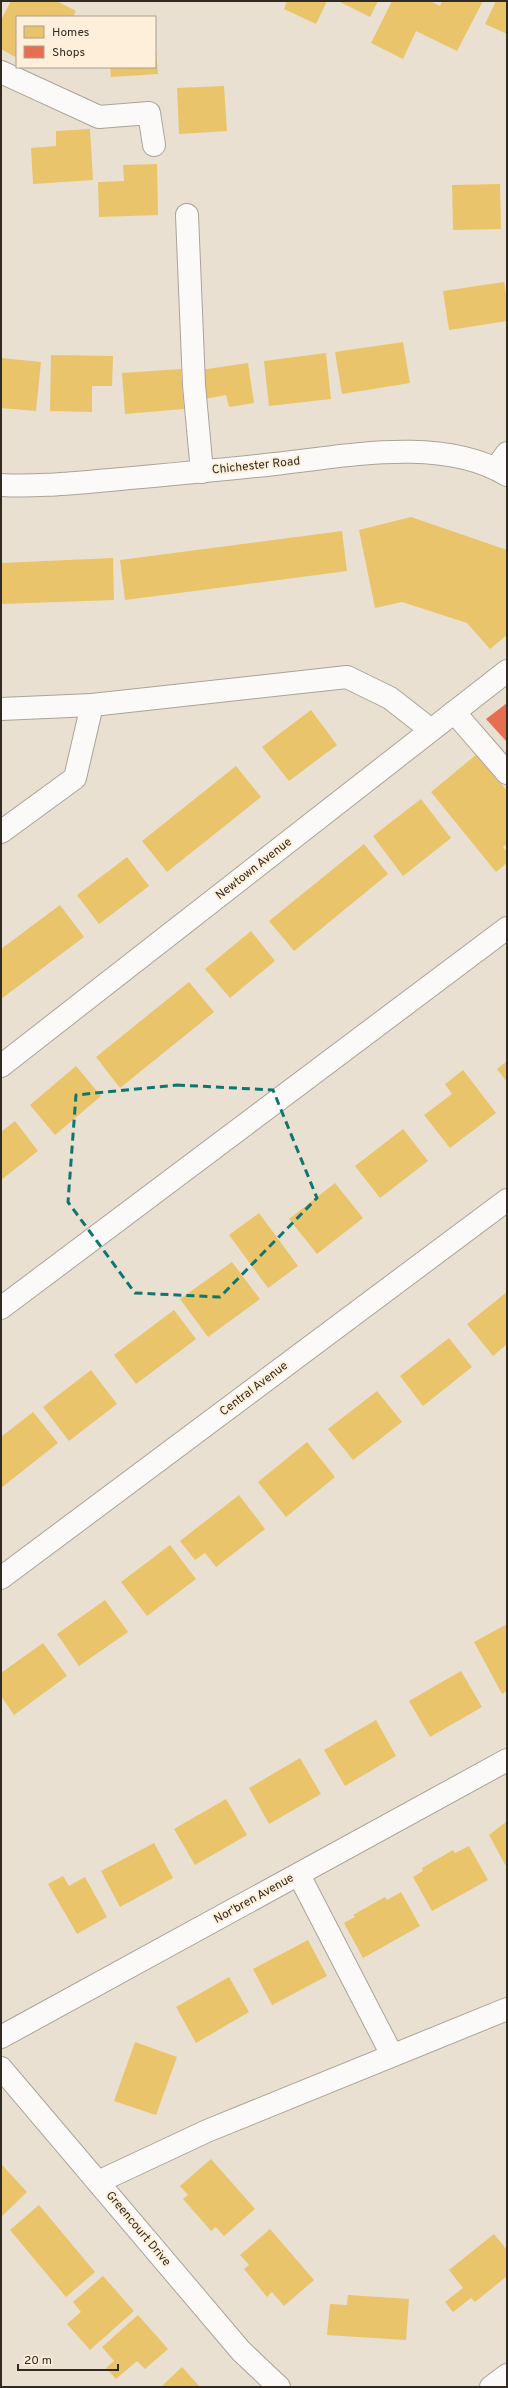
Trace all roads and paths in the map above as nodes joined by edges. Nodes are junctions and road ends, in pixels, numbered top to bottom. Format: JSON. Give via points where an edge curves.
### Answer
{"nodes":[{"id":1,"x":1,"y":72,"type":"edge"},
{"id":2,"x":154,"y":145,"type":"dead end"},
{"id":3,"x":187,"y":214,"type":"dead end"},
{"id":4,"x":503,"y":465,"type":"edge"},
{"id":5,"x":202,"y":472,"type":"junction"},
{"id":6,"x":1,"y":485,"type":"edge"},
{"id":7,"x":507,"y":671,"type":"edge"},
{"id":8,"x":92,"y":705,"type":"junction"},
{"id":9,"x":1,"y":709,"type":"edge"},
{"id":10,"x":454,"y":712,"type":"junction"},
{"id":11,"x":431,"y":730,"type":"junction"},
{"id":12,"x":507,"y":773,"type":"edge"},
{"id":13,"x":1,"y":832,"type":"edge"},
{"id":14,"x":507,"y":928,"type":"edge"},
{"id":15,"x":1,"y":1066,"type":"edge"},
{"id":16,"x":507,"y":1200,"type":"edge"},
{"id":17,"x":1,"y":1308,"type":"edge"},
{"id":18,"x":1,"y":1578,"type":"edge"},
{"id":19,"x":507,"y":1760,"type":"edge"},
{"id":20,"x":299,"y":1875,"type":"junction"},
{"id":21,"x":507,"y":2009,"type":"edge"},
{"id":22,"x":1,"y":2037,"type":"edge"},
{"id":23,"x":392,"y":2055,"type":"junction"},
{"id":24,"x":1,"y":2068,"type":"edge"},
{"id":25,"x":98,"y":2182,"type":"junction"},
{"id":26,"x":507,"y":2375,"type":"edge"},
{"id":27,"x":279,"y":2387,"type":"edge"},
{"id":28,"x":491,"y":2387,"type":"edge"}],
"edges":[{"from":1,"to":2,"type":"street","via":[[100,116],[149,113]]},
{"from":3,"to":5,"type":"street","via":[[194,385]]},
{"from":4,"to":5,"type":"street","name":"Chichester Road","via":[[425,452],[354,455]]},
{"from":5,"to":6,"type":"street","name":"Chichester Road","via":[[30,486]]},
{"from":7,"to":10,"type":"street","name":"Newtown Avenue"},
{"from":8,"to":9,"type":"street"},
{"from":8,"to":11,"type":"street","via":[[346,677],[390,698]]},
{"from":8,"to":13,"type":"street","via":[[75,778]]},
{"from":10,"to":11,"type":"street","name":"Newtown Avenue"},
{"from":10,"to":12,"type":"street"},
{"from":11,"to":15,"type":"street","name":"Newtown Avenue"},
{"from":14,"to":17,"type":"street"},
{"from":16,"to":18,"type":"street","name":"Central Avenue"},
{"from":19,"to":20,"type":"street","name":"Nor'bren Avenue"},
{"from":20,"to":22,"type":"street","name":"Nor'bren Avenue"},
{"from":20,"to":23,"type":"street"},
{"from":21,"to":23,"type":"street"},
{"from":23,"to":25,"type":"street","via":[[207,2131]]},
{"from":24,"to":25,"type":"street","name":"Greencourt Drive"},
{"from":25,"to":27,"type":"street","name":"Greencourt Drive","via":[[241,2351]]},
{"from":26,"to":28,"type":"street"}]}
